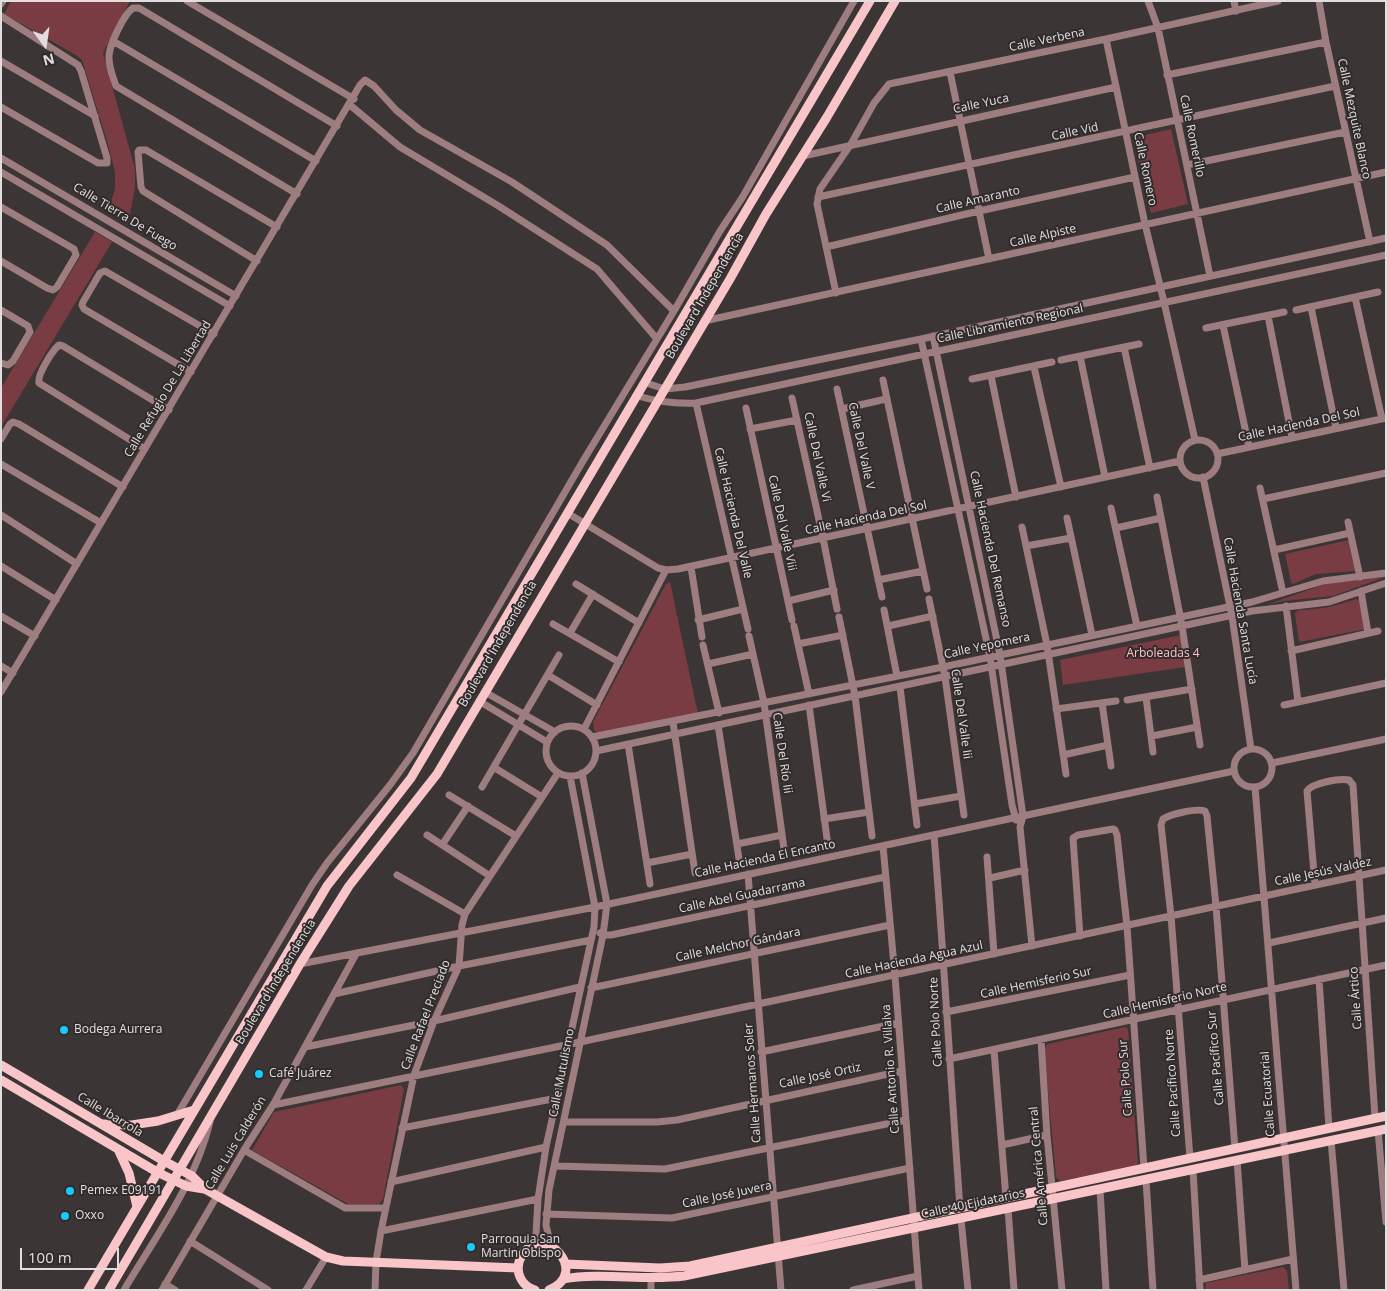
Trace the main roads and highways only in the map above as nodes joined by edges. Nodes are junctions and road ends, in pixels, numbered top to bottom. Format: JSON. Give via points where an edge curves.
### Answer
{"nodes":[{"id":1,"x":870,"y":1,"type":"edge"},
{"id":2,"x":895,"y":1,"type":"edge"},
{"id":3,"x":1,"y":1065,"type":"edge"},
{"id":4,"x":1,"y":1080,"type":"edge"},
{"id":5,"x":194,"y":1110,"type":"junction"},
{"id":6,"x":1386,"y":1116,"type":"edge"},
{"id":7,"x":101,"y":1124,"type":"junction"},
{"id":8,"x":1382,"y":1129,"type":"edge"},
{"id":9,"x":118,"y":1149,"type":"junction"},
{"id":10,"x":164,"y":1161,"type":"junction"},
{"id":11,"x":180,"y":1170,"type":"junction"},
{"id":12,"x":157,"y":1172,"type":"junction"},
{"id":13,"x":174,"y":1181,"type":"junction"},
{"id":14,"x":205,"y":1189,"type":"junction"},
{"id":15,"x":137,"y":1207,"type":"junction"},
{"id":16,"x":777,"y":1252,"type":"junction"},
{"id":17,"x":565,"y":1264,"type":"junction"},
{"id":18,"x":618,"y":1266,"type":"junction"},
{"id":19,"x":518,"y":1268,"type":"junction"},
{"id":20,"x":618,"y":1276,"type":"junction"},
{"id":21,"x":563,"y":1279,"type":"junction"},
{"id":22,"x":532,"y":1289,"type":"edge"},
{"id":23,"x":552,"y":1289,"type":"edge"},
{"id":24,"x":88,"y":1290,"type":"edge"},
{"id":25,"x":109,"y":1290,"type":"edge"}],
"edges":[{"from":1,"to":5,"type":"main road","name":"Boulevard Independencia","via":[[411,778],[327,886]]},
{"from":2,"to":11,"type":"main road","name":"Boulevard Independencia","via":[[436,774],[349,886]]},
{"from":3,"to":7,"type":"main road","name":"Calle Ibarrola"},
{"from":4,"to":9,"type":"main road","name":"Calle Ibarrola"},
{"from":5,"to":7,"type":"main road","via":[[132,1125]]},
{"from":5,"to":10,"type":"main road","name":"Boulevard Independencia"},
{"from":6,"to":16,"type":"main road","name":"Calle 40 Ejidatarios","via":[[914,1218]]},
{"from":7,"to":10,"type":"main road","name":"Calle Ibarrola"},
{"from":8,"to":16,"type":"main road","name":"Calle 40 Ejidatarios","via":[[915,1229]]},
{"from":9,"to":12,"type":"main road","name":"Calle Ibarrola"},
{"from":9,"to":15,"type":"main road","via":[[129,1173]]},
{"from":10,"to":11,"type":"main road","name":"Calle Ibarrola"},
{"from":10,"to":12,"type":"main road","name":"Boulevard Independencia"},
{"from":11,"to":13,"type":"main road","name":"Boulevard Independencia"},
{"from":11,"to":14,"type":"main road","name":"Calle Ibarrola"},
{"from":12,"to":13,"type":"main road","name":"Calle Ibarrola"},
{"from":12,"to":15,"type":"main road","name":"Boulevard Independencia"},
{"from":13,"to":14,"type":"main road","name":"Calle Ibarrola"},
{"from":13,"to":25,"type":"main road","name":"Boulevard Independencia"},
{"from":14,"to":19,"type":"main road","name":"Calle Ibarrola","via":[[326,1257],[343,1261]]},
{"from":15,"to":24,"type":"main road","name":"Boulevard Independencia"},
{"from":16,"to":18,"type":"main road","name":"Calle 40 Ejidatarios","via":[[678,1267]]},
{"from":16,"to":20,"type":"main road","name":"Calle 40 Ejidatarios","via":[[684,1276]]},
{"from":17,"to":18,"type":"main road","name":"Calle 40 Ejidatarios"},
{"from":17,"to":19,"type":"main road","via":[[562,1255],[551,1246],[540,1244],[522,1254]]},
{"from":17,"to":21,"type":"main road"},
{"from":18,"to":20,"type":"main road"},
{"from":19,"to":22,"type":"main road","via":[[522,1280]]},
{"from":20,"to":21,"type":"main road","name":"Calle 40 Ejidatarios"},
{"from":21,"to":23,"type":"main road"}]}
